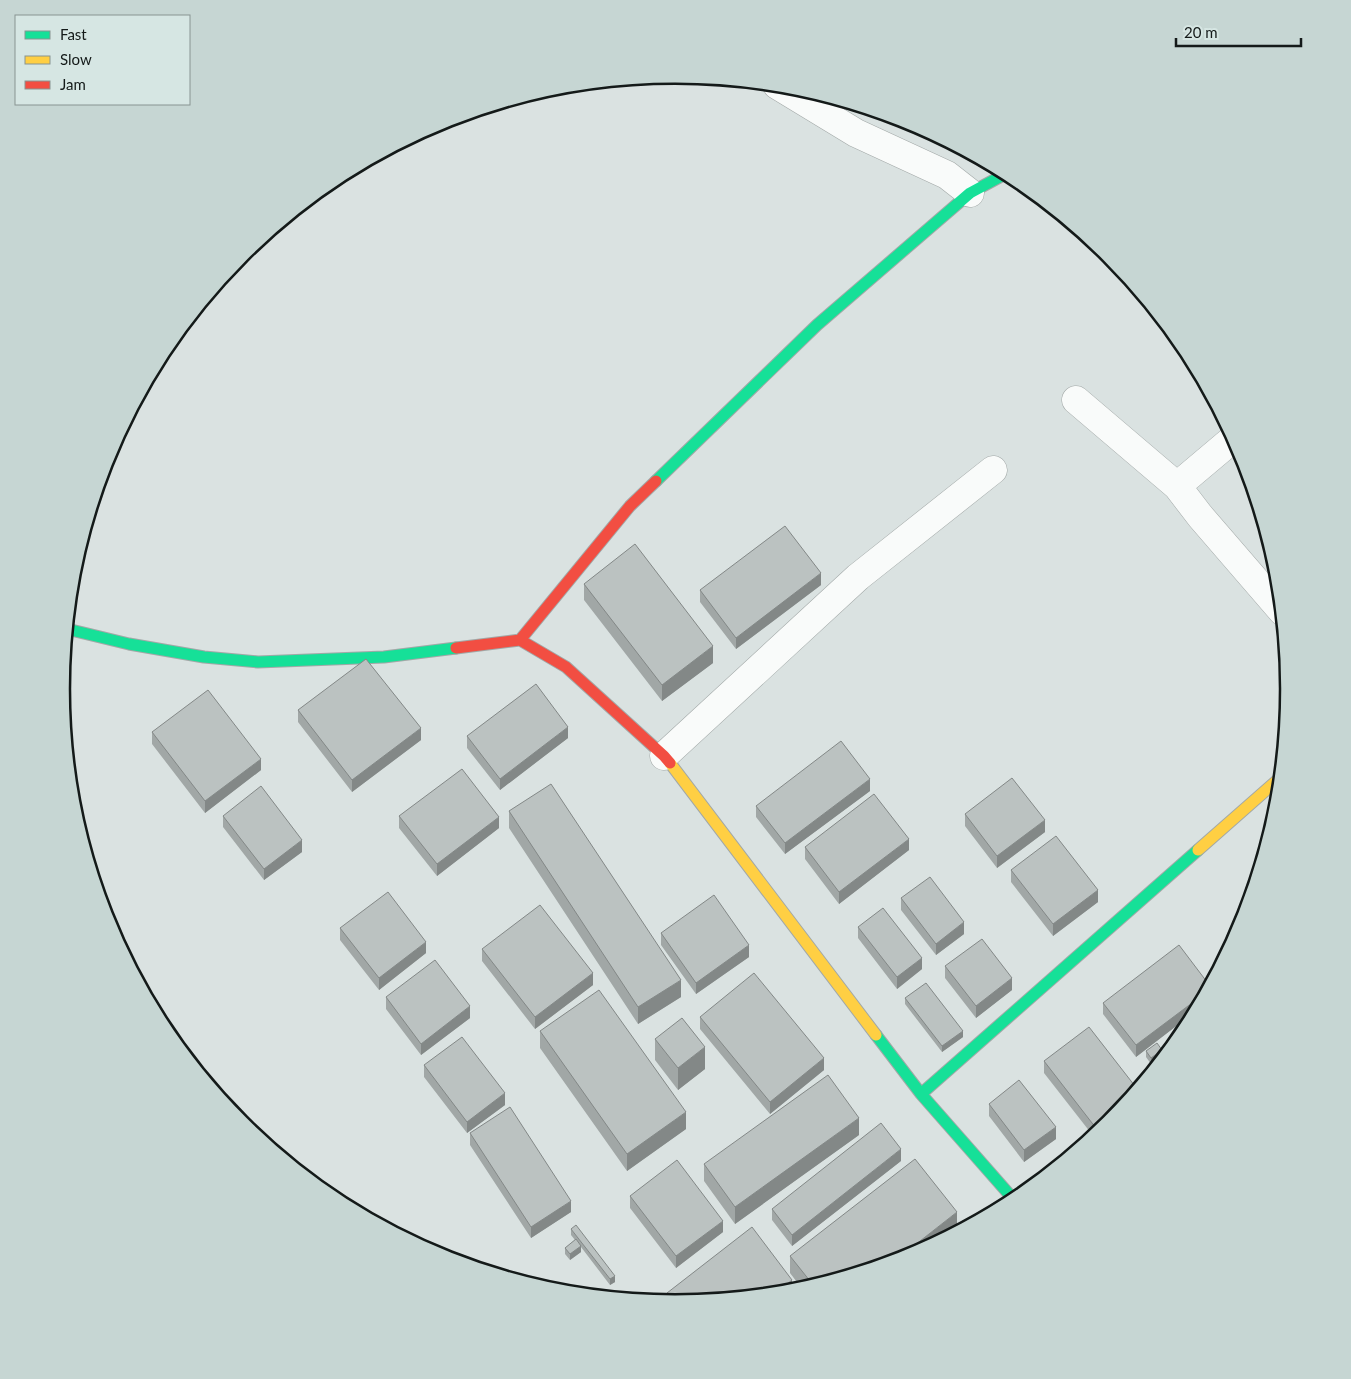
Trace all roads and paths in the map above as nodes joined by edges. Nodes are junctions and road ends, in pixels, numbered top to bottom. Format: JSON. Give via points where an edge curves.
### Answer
{"nodes":[{"id":1,"x":796,"y":96,"type":"edge"},
{"id":2,"x":998,"y":178,"type":"edge"},
{"id":3,"x":970,"y":193,"type":"junction"},
{"id":4,"x":1076,"y":400,"type":"dead end"},
{"id":5,"x":1228,"y":443,"type":"edge"},
{"id":6,"x":993,"y":470,"type":"dead end"},
{"id":7,"x":1177,"y":486,"type":"junction"},
{"id":8,"x":1275,"y":602,"type":"edge"},
{"id":9,"x":73,"y":630,"type":"edge"},
{"id":10,"x":520,"y":640,"type":"junction"},
{"id":11,"x":664,"y":756,"type":"junction"},
{"id":12,"x":1273,"y":784,"type":"edge"},
{"id":13,"x":921,"y":1094,"type":"junction"},
{"id":14,"x":1009,"y":1195,"type":"edge"}],
"edges":[{"from":1,"to":3,"type":"street","via":[[856,133],[947,175]]},
{"from":2,"to":3,"type":"street"},
{"from":3,"to":10,"type":"street","via":[[818,325],[630,506]]},
{"from":4,"to":7,"type":"street"},
{"from":5,"to":7,"type":"street"},
{"from":6,"to":11,"type":"street","via":[[858,577]]},
{"from":7,"to":8,"type":"street"},
{"from":9,"to":10,"type":"street","via":[[129,644],[258,662],[384,657]]},
{"from":10,"to":11,"type":"street","via":[[566,666]]},
{"from":11,"to":13,"type":"street"},
{"from":12,"to":13,"type":"street"},
{"from":13,"to":14,"type":"street"}]}
